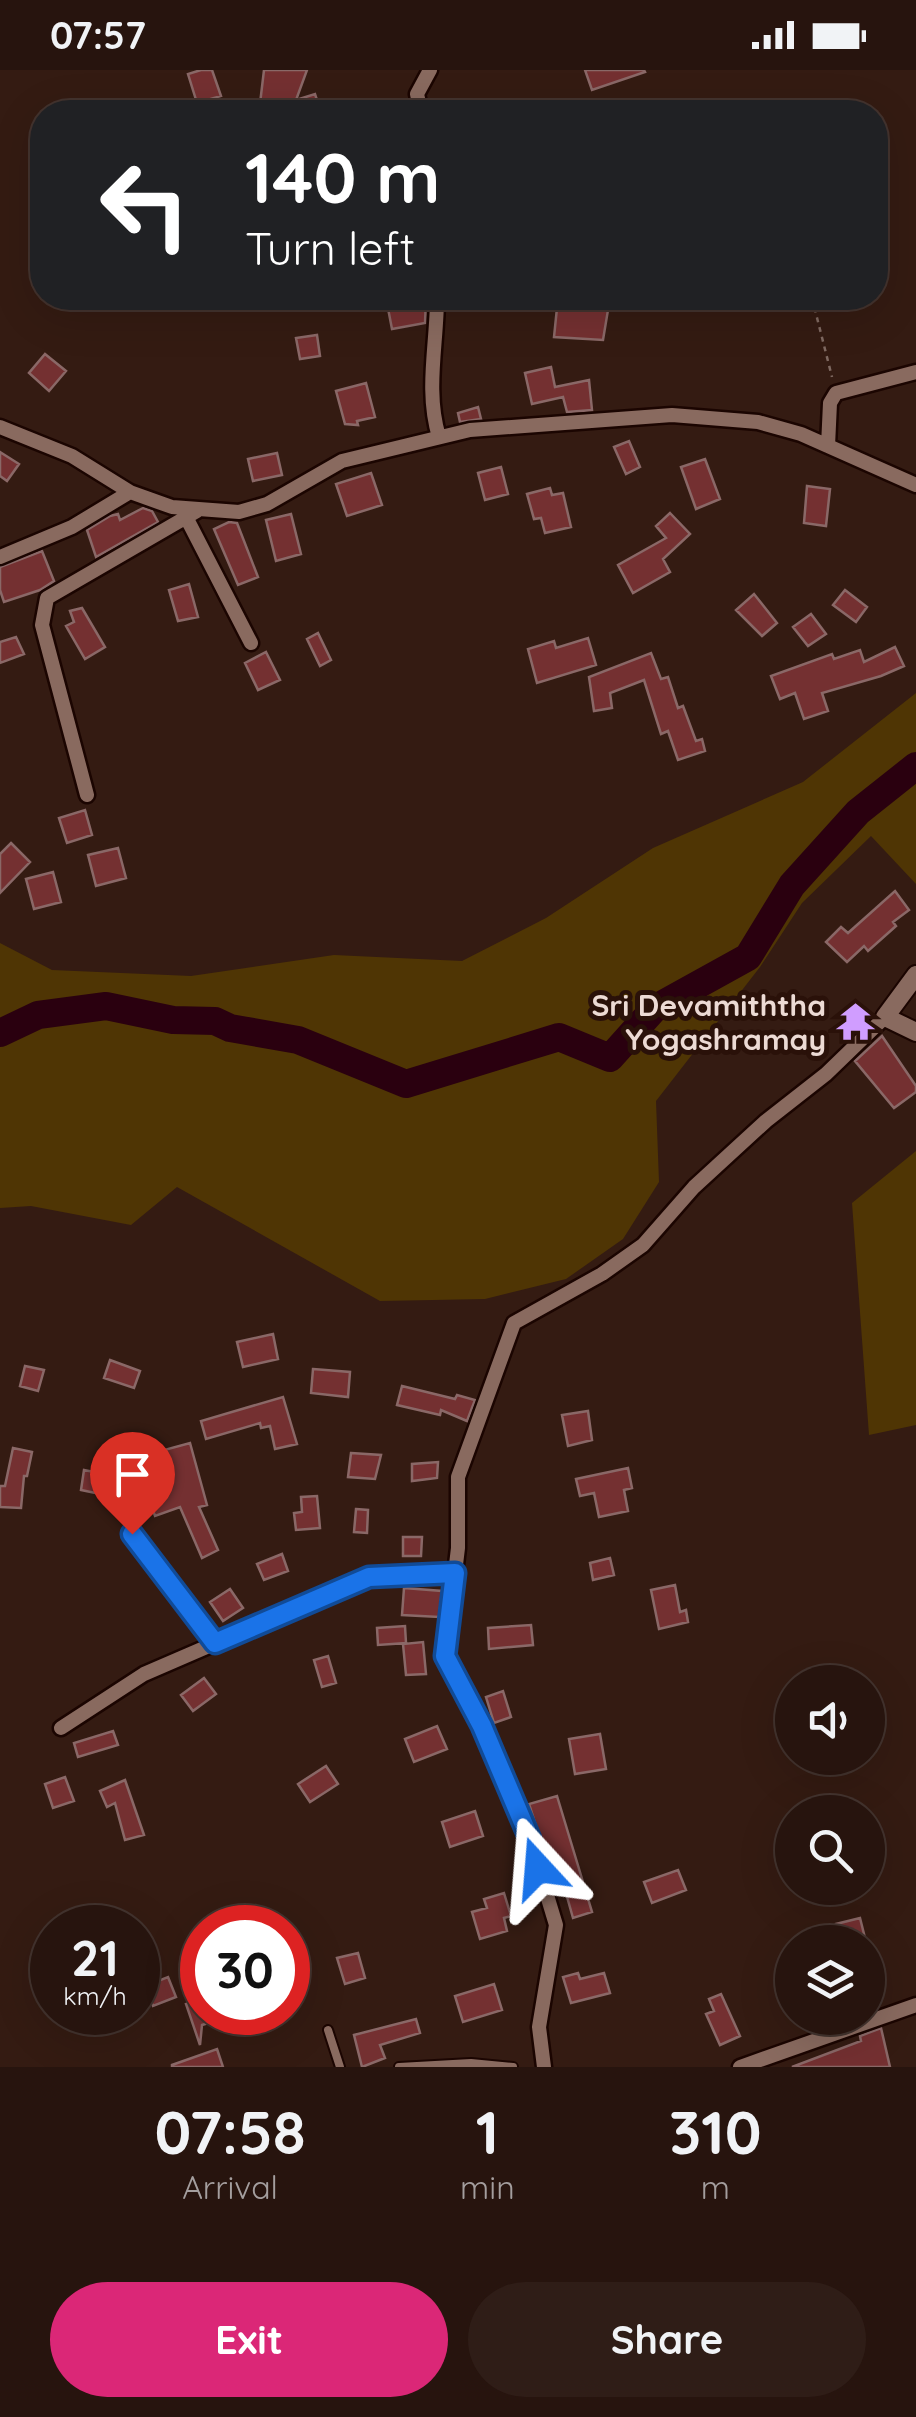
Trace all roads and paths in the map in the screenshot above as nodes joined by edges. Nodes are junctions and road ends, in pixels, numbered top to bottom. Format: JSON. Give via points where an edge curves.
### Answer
{"nodes":[{"id":1,"x":430,"y":70,"type":"edge"},
{"id":2,"x":418,"y":100,"type":"edge"},
{"id":3,"x":436,"y":310,"type":"edge"},
{"id":4,"x":815,"y":310,"type":"edge"},
{"id":5,"x":916,"y":372,"type":"edge"},
{"id":6,"x":836,"y":393,"type":"junction"},
{"id":7,"x":0,"y":426,"type":"edge"},
{"id":8,"x":439,"y":437,"type":"junction"},
{"id":9,"x":828,"y":446,"type":"junction"},
{"id":10,"x":916,"y":485,"type":"edge"},
{"id":11,"x":130,"y":492,"type":"junction"},
{"id":12,"x":192,"y":514,"type":"junction"},
{"id":13,"x":0,"y":557,"type":"edge"},
{"id":14,"x":252,"y":643,"type":"dead end"},
{"id":15,"x":87,"y":795,"type":"dead end"},
{"id":16,"x":916,"y":975,"type":"edge"},
{"id":17,"x":885,"y":1017,"type":"junction"},
{"id":18,"x":916,"y":1032,"type":"edge"},
{"id":19,"x":132,"y":1534,"type":"dead end"},
{"id":20,"x":455,"y":1573,"type":"junction"},
{"id":21,"x":215,"y":1643,"type":"junction"},
{"id":22,"x":61,"y":1728,"type":"dead end"},
{"id":23,"x":916,"y":2005,"type":"edge"},
{"id":24,"x":328,"y":2030,"type":"dead end"},
{"id":25,"x":340,"y":2067,"type":"edge"},
{"id":26,"x":399,"y":2067,"type":"edge"},
{"id":27,"x":513,"y":2067,"type":"edge"},
{"id":28,"x":544,"y":2067,"type":"edge"},
{"id":29,"x":740,"y":2067,"type":"edge"}],
"edges":[{"from":1,"to":2,"type":"street"},
{"from":3,"to":8,"type":"street","via":[[431,366]]},
{"from":4,"to":6,"type":"path"},
{"from":5,"to":6,"type":"street"},
{"from":6,"to":9,"type":"street"},
{"from":7,"to":11,"type":"street","via":[[72,456]]},
{"from":8,"to":9,"type":"street","via":[[672,415],[758,422]]},
{"from":8,"to":12,"type":"street","via":[[342,461],[267,504]]},
{"from":9,"to":10,"type":"street"},
{"from":11,"to":12,"type":"street"},
{"from":11,"to":13,"type":"street"},
{"from":12,"to":14,"type":"street"},
{"from":12,"to":15,"type":"street","via":[[46,598],[42,625]]},
{"from":16,"to":17,"type":"street"},
{"from":17,"to":18,"type":"street"},
{"from":17,"to":20,"type":"street","via":[[694,1186],[643,1244],[514,1323],[458,1477]]},
{"from":19,"to":21,"type":"street"},
{"from":20,"to":21,"type":"street","via":[[369,1577]]},
{"from":20,"to":28,"type":"street","via":[[445,1656],[530,1839],[556,1925],[539,2027]]},
{"from":21,"to":22,"type":"street","via":[[144,1674]]},
{"from":23,"to":29,"type":"street"},
{"from":24,"to":25,"type":"lane"},
{"from":26,"to":27,"type":"lane"}]}
